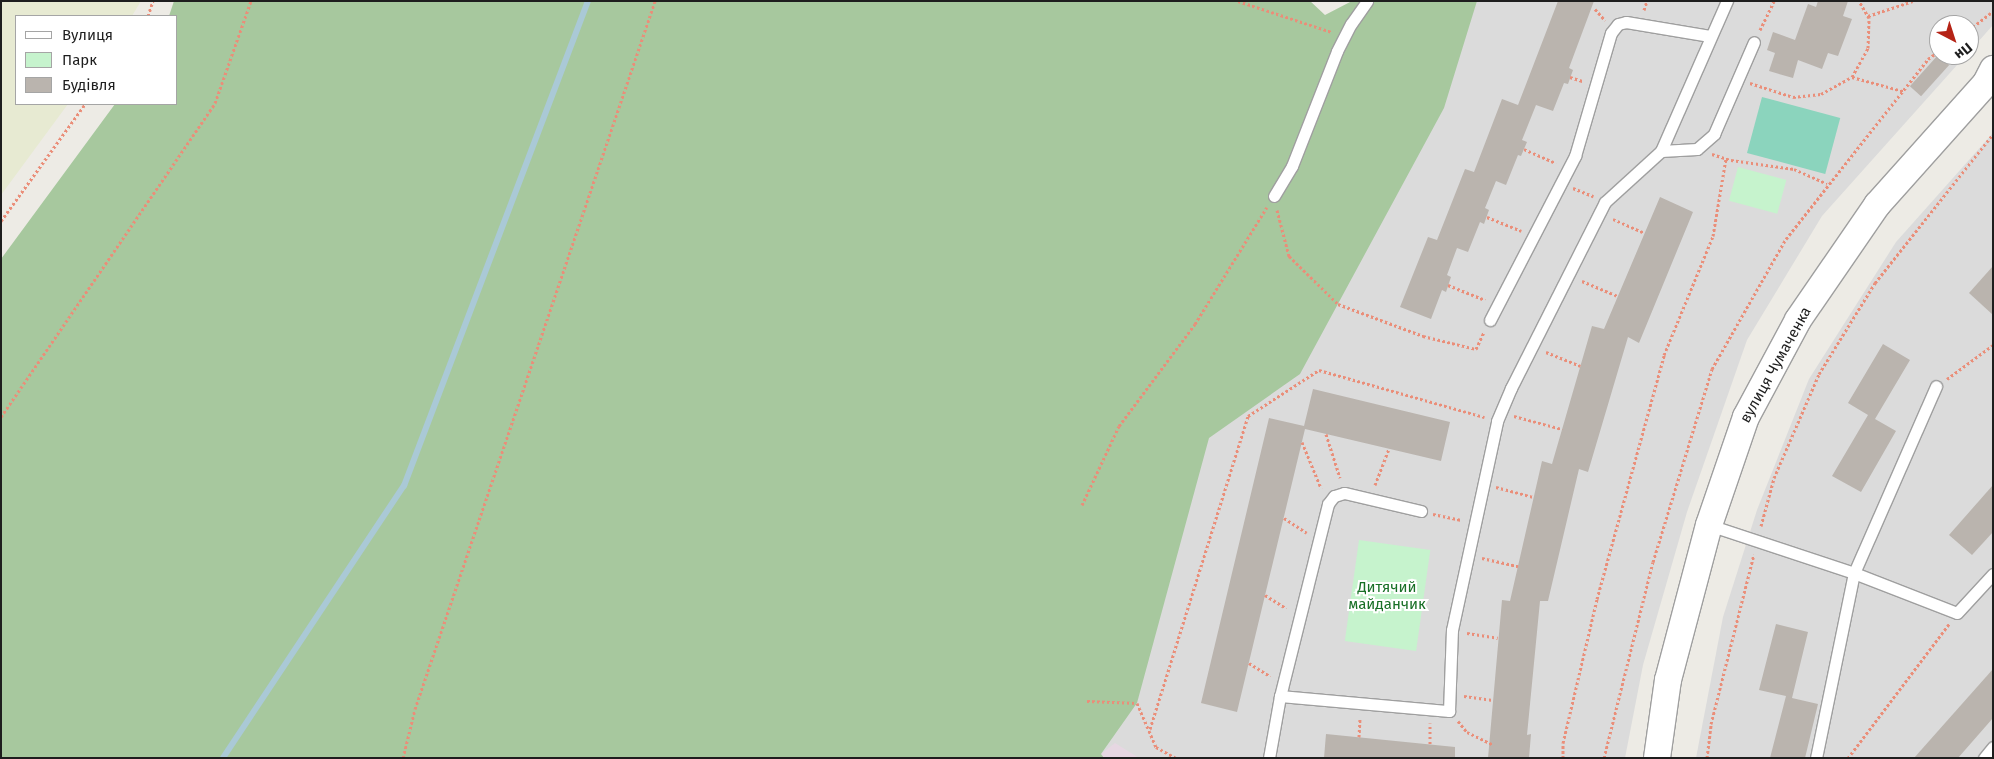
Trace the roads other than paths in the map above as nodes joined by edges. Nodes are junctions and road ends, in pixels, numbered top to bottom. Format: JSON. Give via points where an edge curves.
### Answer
{"nodes":[{"id":1,"x":1367,"y":1,"type":"edge"},
{"id":2,"x":1727,"y":1,"type":"edge"},
{"id":3,"x":1710,"y":36,"type":"junction"},
{"id":4,"x":1754,"y":42,"type":"road end"},
{"id":5,"x":1991,"y":80,"type":"edge"},
{"id":6,"x":1661,"y":152,"type":"junction"},
{"id":7,"x":1274,"y":196,"type":"road end"},
{"id":8,"x":1490,"y":320,"type":"road end"},
{"id":9,"x":1936,"y":386,"type":"road end"},
{"id":10,"x":1420,"y":511,"type":"road end"},
{"id":11,"x":1709,"y":526,"type":"junction"},
{"id":12,"x":1854,"y":573,"type":"junction"},
{"id":13,"x":1993,"y":574,"type":"edge"},
{"id":14,"x":1280,"y":696,"type":"junction"},
{"id":15,"x":1993,"y":747,"type":"edge"},
{"id":16,"x":1269,"y":758,"type":"edge"},
{"id":17,"x":1657,"y":758,"type":"edge"},
{"id":18,"x":1816,"y":758,"type":"edge"},
{"id":19,"x":1984,"y":758,"type":"edge"}],
"edges":[{"from":1,"to":7,"type":"lane","via":[[1345,36],[1292,166]]},
{"from":2,"to":3,"type":"lane"},
{"from":3,"to":6,"type":"lane"},
{"from":3,"to":8,"type":"lane","via":[[1626,22],[1618,24],[1611,33],[1568,169]]},
{"from":4,"to":6,"type":"lane","via":[[1714,134],[1697,149]]},
{"from":5,"to":11,"type":"street","name":"вулиця Чумаченка","via":[[1877,205],[1798,320],[1746,416]]},
{"from":6,"to":14,"type":"lane","via":[[1605,202],[1531,346],[1499,417],[1452,630],[1449,711]]},
{"from":9,"to":12,"type":"lane"},
{"from":10,"to":14,"type":"lane","via":[[1344,493],[1334,496],[1328,504]]},
{"from":11,"to":12,"type":"lane"},
{"from":11,"to":17,"type":"street","name":"вулиця Чумаченка","via":[[1668,680]]},
{"from":12,"to":13,"type":"lane","via":[[1957,614]]},
{"from":12,"to":18,"type":"lane"},
{"from":14,"to":16,"type":"lane"},
{"from":15,"to":19,"type":"lane"}]}
